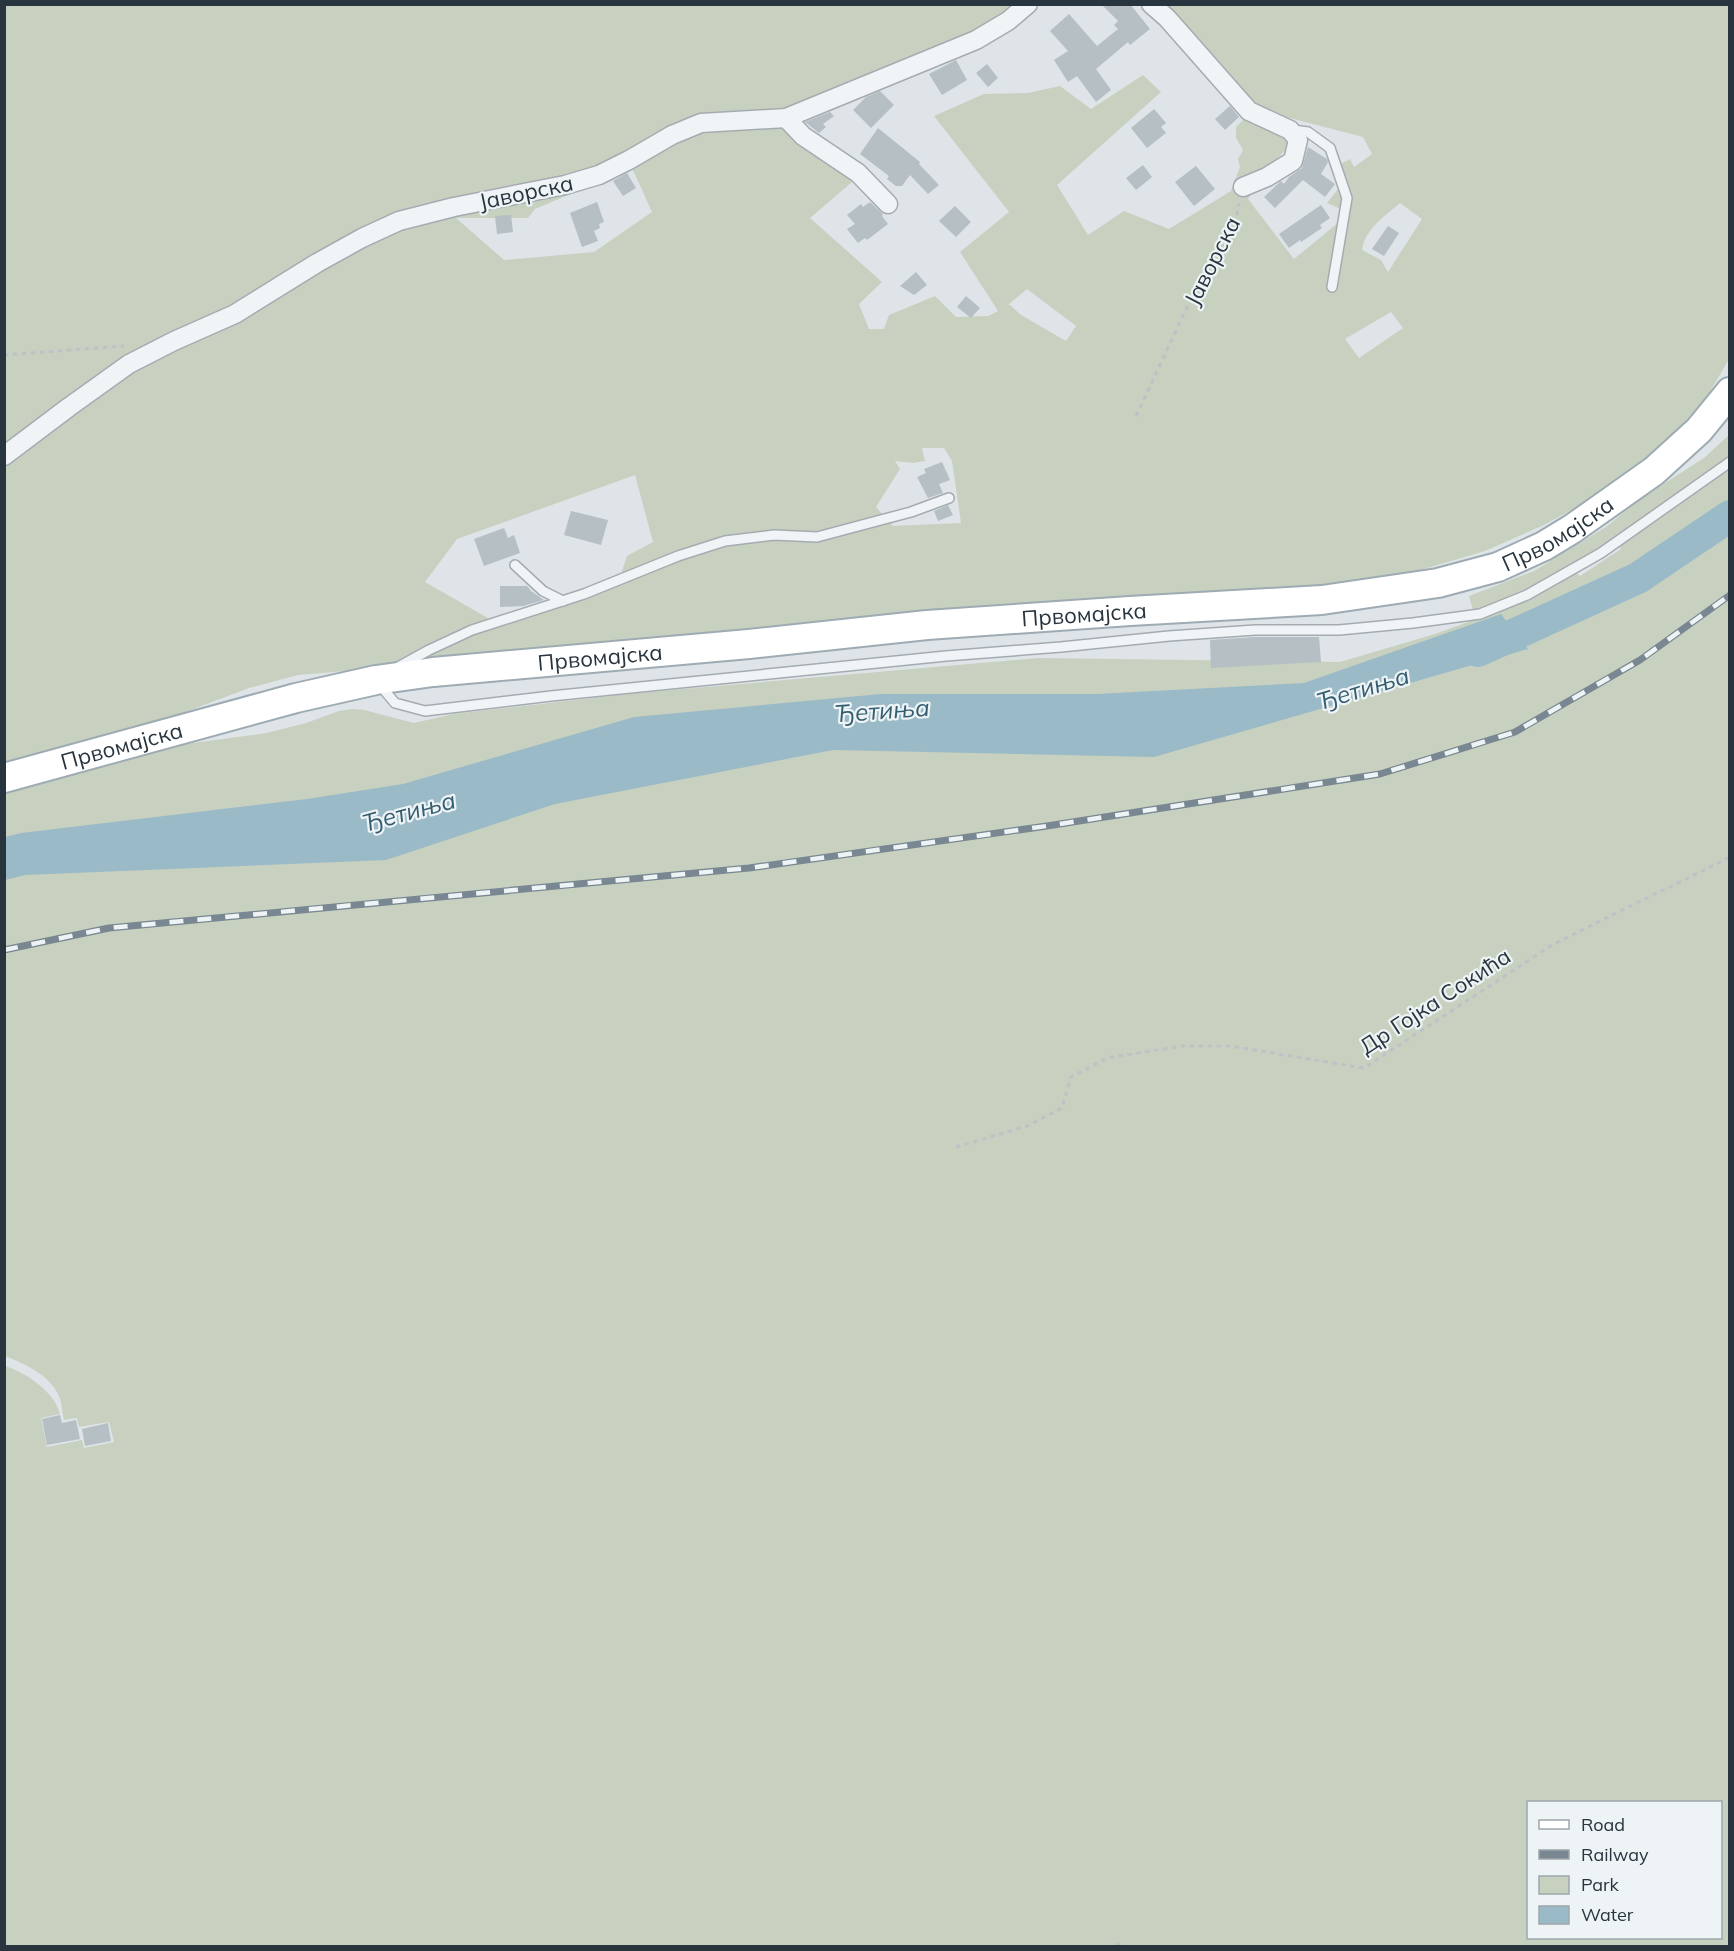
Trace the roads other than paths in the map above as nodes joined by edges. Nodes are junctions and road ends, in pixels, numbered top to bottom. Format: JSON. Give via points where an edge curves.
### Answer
{"nodes":[{"id":1,"x":1028,"y":4,"type":"edge"},
{"id":2,"x":1151,"y":4,"type":"edge"},
{"id":3,"x":786,"y":118,"type":"junction"},
{"id":4,"x":1290,"y":130,"type":"junction"},
{"id":5,"x":1243,"y":187,"type":"road end"},
{"id":6,"x":888,"y":204,"type":"dead end"},
{"id":7,"x":1332,"y":287,"type":"dead end"},
{"id":8,"x":1730,"y":392,"type":"edge"},
{"id":9,"x":4,"y":456,"type":"edge"},
{"id":10,"x":1730,"y":462,"type":"edge"},
{"id":11,"x":949,"y":498,"type":"dead end"},
{"id":12,"x":515,"y":565,"type":"dead end"},
{"id":13,"x":562,"y":601,"type":"junction"},
{"id":14,"x":376,"y":680,"type":"junction"},
{"id":15,"x":4,"y":778,"type":"edge"}],
"edges":[{"from":1,"to":3,"type":"street","name":"Јаворска","via":[[976,40]]},
{"from":2,"to":4,"type":"street","via":[[1249,111]]},
{"from":3,"to":6,"type":"street","via":[[803,136],[858,173]]},
{"from":3,"to":9,"type":"street","name":"Јаворска","via":[[701,123],[598,175],[399,221],[272,289],[235,314],[129,364]]},
{"from":4,"to":5,"type":"street","name":"Јаворска","via":[[1298,140],[1293,161]]},
{"from":4,"to":7,"type":"lane","via":[[1308,132],[1330,148],[1347,198]]},
{"from":8,"to":14,"type":"main road","name":"Првомајска","via":[[1654,471],[1572,529],[1498,567],[1438,583],[1322,600],[927,625]]},
{"from":10,"to":14,"type":"lane","via":[[1601,553],[1527,595],[1480,614],[1339,630],[1255,630],[946,656],[425,711],[395,703]]},
{"from":11,"to":13,"type":"lane","name":"Првомајска","via":[[817,537],[774,535],[725,541]]},
{"from":12,"to":13,"type":"lane","via":[[543,591]]},
{"from":13,"to":14,"type":"lane","name":"Првомајска","via":[[472,630]]},
{"from":14,"to":15,"type":"main road","name":"Првомајска"}]}
